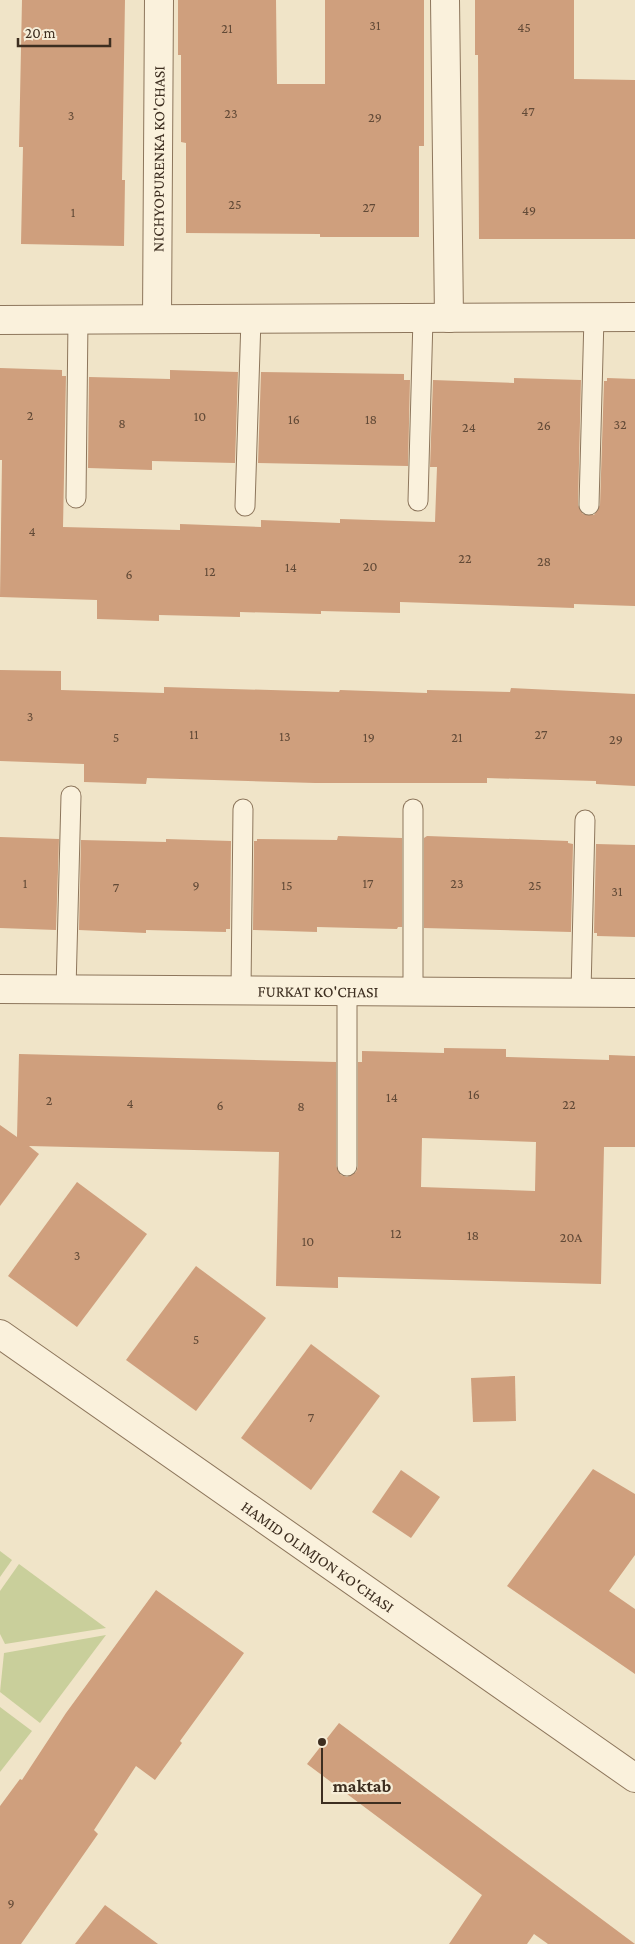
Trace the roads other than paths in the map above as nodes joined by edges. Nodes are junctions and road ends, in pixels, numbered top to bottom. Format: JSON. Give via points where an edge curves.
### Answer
{"nodes":[{"id":1,"x":159,"y":0,"type":"edge"},
{"id":2,"x":445,"y":0,"type":"edge"},
{"id":3,"x":594,"y":317,"type":"junction"},
{"id":4,"x":635,"y":317,"type":"edge"},
{"id":5,"x":436,"y":318,"type":"junction"},
{"id":6,"x":78,"y":319,"type":"junction"},
{"id":7,"x":157,"y":319,"type":"junction"},
{"id":8,"x":251,"y":319,"type":"junction"},
{"id":9,"x":0,"y":320,"type":"edge"},
{"id":10,"x":76,"y":498,"type":"dead end"},
{"id":11,"x":418,"y":501,"type":"dead end"},
{"id":12,"x":589,"y":505,"type":"dead end"},
{"id":13,"x":245,"y":506,"type":"dead end"},
{"id":14,"x":70,"y":796,"type":"dead end"},
{"id":15,"x":243,"y":809,"type":"dead end"},
{"id":16,"x":413,"y":810,"type":"dead end"},
{"id":17,"x":585,"y":820,"type":"dead end"},
{"id":18,"x":0,"y":989,"type":"edge"},
{"id":19,"x":66,"y":989,"type":"junction"},
{"id":20,"x":240,"y":990,"type":"junction"},
{"id":21,"x":347,"y":990,"type":"junction"},
{"id":22,"x":414,"y":991,"type":"junction"},
{"id":23,"x":581,"y":992,"type":"junction"},
{"id":24,"x":635,"y":994,"type":"edge"},
{"id":25,"x":347,"y":1166,"type":"dead end"},
{"id":26,"x":0,"y":1334,"type":"edge"},
{"id":27,"x":635,"y":1778,"type":"edge"}],
"edges":[{"from":1,"to":7,"type":"street","name":"NICHYOPURENKA KO'CHASI"},
{"from":2,"to":5,"type":"street"},
{"from":3,"to":4,"type":"street"},
{"from":3,"to":5,"type":"street"},
{"from":3,"to":12,"type":"lane"},
{"from":5,"to":8,"type":"street"},
{"from":5,"to":11,"type":"lane"},
{"from":6,"to":7,"type":"street"},
{"from":6,"to":9,"type":"street"},
{"from":6,"to":10,"type":"lane"},
{"from":7,"to":8,"type":"street"},
{"from":8,"to":13,"type":"lane"},
{"from":14,"to":19,"type":"lane"},
{"from":15,"to":20,"type":"lane"},
{"from":16,"to":22,"type":"lane"},
{"from":17,"to":23,"type":"lane"},
{"from":18,"to":19,"type":"street","name":"FURKAT KO'CHASI"},
{"from":19,"to":20,"type":"street","name":"FURKAT KO'CHASI"},
{"from":20,"to":21,"type":"street","name":"FURKAT KO'CHASI"},
{"from":21,"to":22,"type":"street","name":"FURKAT KO'CHASI"},
{"from":21,"to":25,"type":"lane"},
{"from":22,"to":23,"type":"street","name":"FURKAT KO'CHASI"},
{"from":23,"to":24,"type":"street","name":"FURKAT KO'CHASI"},
{"from":26,"to":27,"type":"street","name":"HAMID OLIMJON KO'CHASI"}]}
